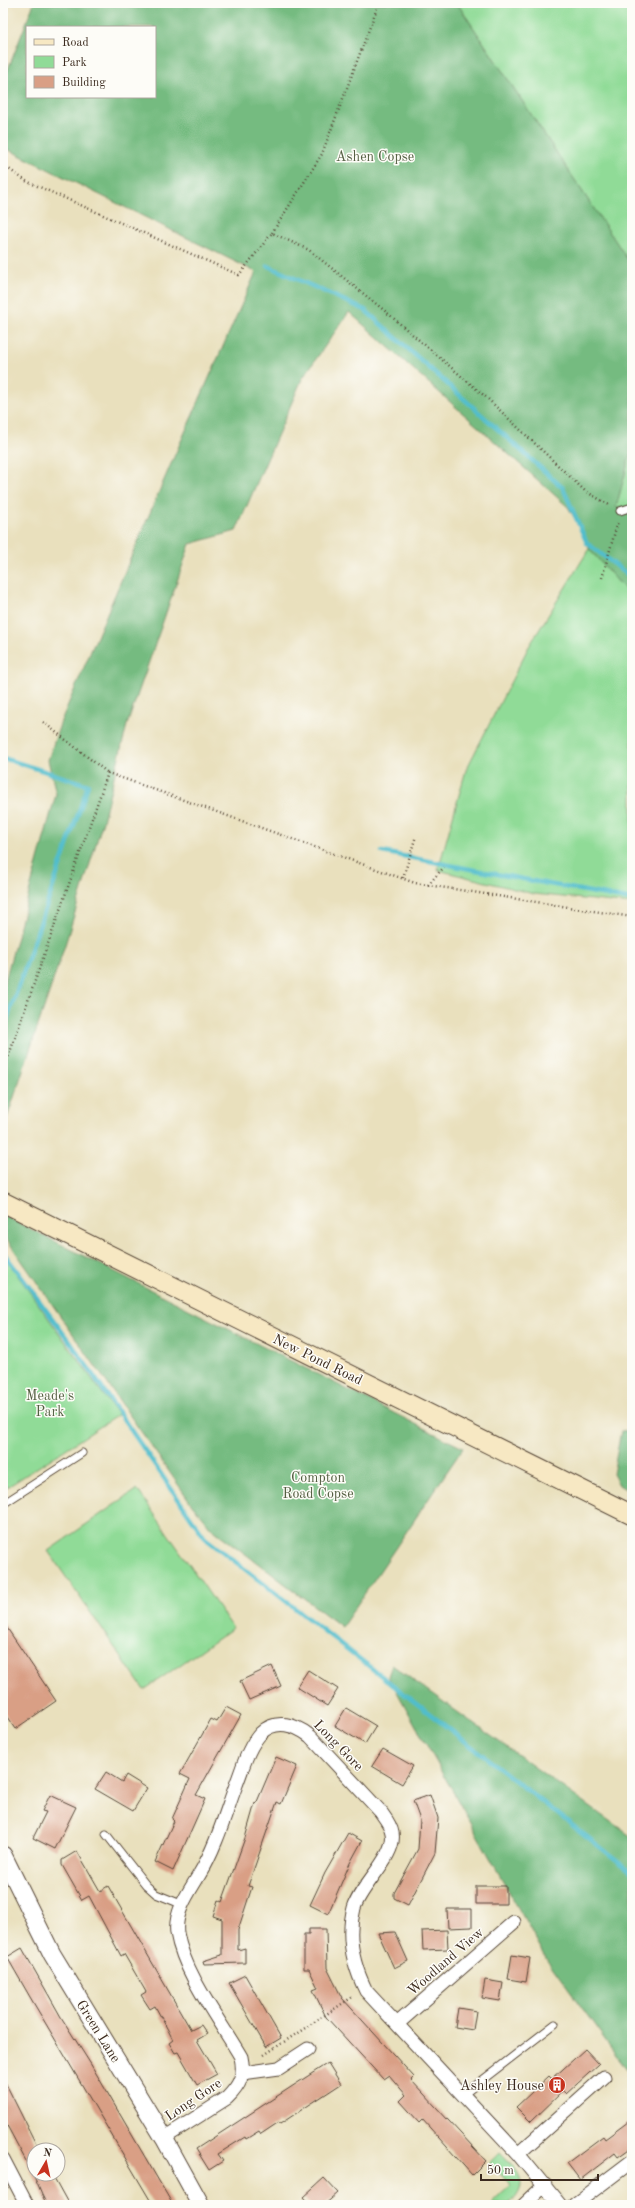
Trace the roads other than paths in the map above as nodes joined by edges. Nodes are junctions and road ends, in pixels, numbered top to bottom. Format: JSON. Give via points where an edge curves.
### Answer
{"nodes":[{"id":1,"x":632,"y":507,"type":"edge"},
{"id":2,"x":620,"y":511,"type":"road end"},
{"id":3,"x":3,"y":1202,"type":"edge"},
{"id":4,"x":82,"y":1453,"type":"dead end"},
{"id":5,"x":3,"y":1504,"type":"edge"},
{"id":6,"x":632,"y":1516,"type":"edge"},
{"id":7,"x":106,"y":1834,"type":"dead end"},
{"id":8,"x":3,"y":1855,"type":"edge"},
{"id":9,"x":181,"y":1904,"type":"junction"},
{"id":10,"x":514,"y":1922,"type":"dead end"},
{"id":11,"x":397,"y":2024,"type":"junction"},
{"id":12,"x":555,"y":2024,"type":"dead end"},
{"id":13,"x":308,"y":2049,"type":"dead end"},
{"id":14,"x":244,"y":2070,"type":"junction"},
{"id":15,"x":604,"y":2077,"type":"dead end"},
{"id":16,"x":464,"y":2095,"type":"junction"},
{"id":17,"x":164,"y":2138,"type":"junction"},
{"id":18,"x":518,"y":2154,"type":"junction"},
{"id":19,"x":3,"y":2159,"type":"edge"},
{"id":20,"x":632,"y":2161,"type":"edge"},
{"id":21,"x":545,"y":2185,"type":"junction"},
{"id":22,"x":27,"y":2205,"type":"edge"},
{"id":23,"x":201,"y":2205,"type":"edge"},
{"id":24,"x":524,"y":2205,"type":"edge"},
{"id":25,"x":560,"y":2205,"type":"edge"},
{"id":26,"x":574,"y":2205,"type":"edge"}],
"edges":[{"from":1,"to":2,"type":"lane"},
{"from":3,"to":6,"type":"main road","name":"New Pond Road"},
{"from":4,"to":5,"type":"lane"},
{"from":7,"to":9,"type":"lane","via":[[146,1885],[156,1894]]},
{"from":8,"to":17,"type":"street","name":"Green Lane","via":[[52,1954]]},
{"from":9,"to":11,"type":"street","name":"Long Gore","via":[[214,1845],[249,1751],[261,1733],[271,1726],[285,1724],[300,1728],[380,1812],[392,1833],[392,1846],[354,1907],[351,1952],[365,1988]]},
{"from":9,"to":14,"type":"street","name":"Long Gore","via":[[177,1932],[186,1964],[241,2057]]},
{"from":10,"to":11,"type":"street","name":"Woodland View"},
{"from":11,"to":16,"type":"street","name":"Long Gore"},
{"from":12,"to":16,"type":"lane"},
{"from":13,"to":14,"type":"street","via":[[279,2068]]},
{"from":14,"to":17,"type":"street","name":"Long Gore","via":[[235,2090],[227,2098]]},
{"from":15,"to":18,"type":"street"},
{"from":16,"to":18,"type":"street","name":"Long Gore"},
{"from":17,"to":23,"type":"street","name":"Green Lane"},
{"from":18,"to":21,"type":"street","name":"Long Gore"},
{"from":19,"to":22,"type":"street"},
{"from":20,"to":26,"type":"street"},
{"from":21,"to":24,"type":"street"},
{"from":21,"to":25,"type":"street","name":"Long Gore"}]}
